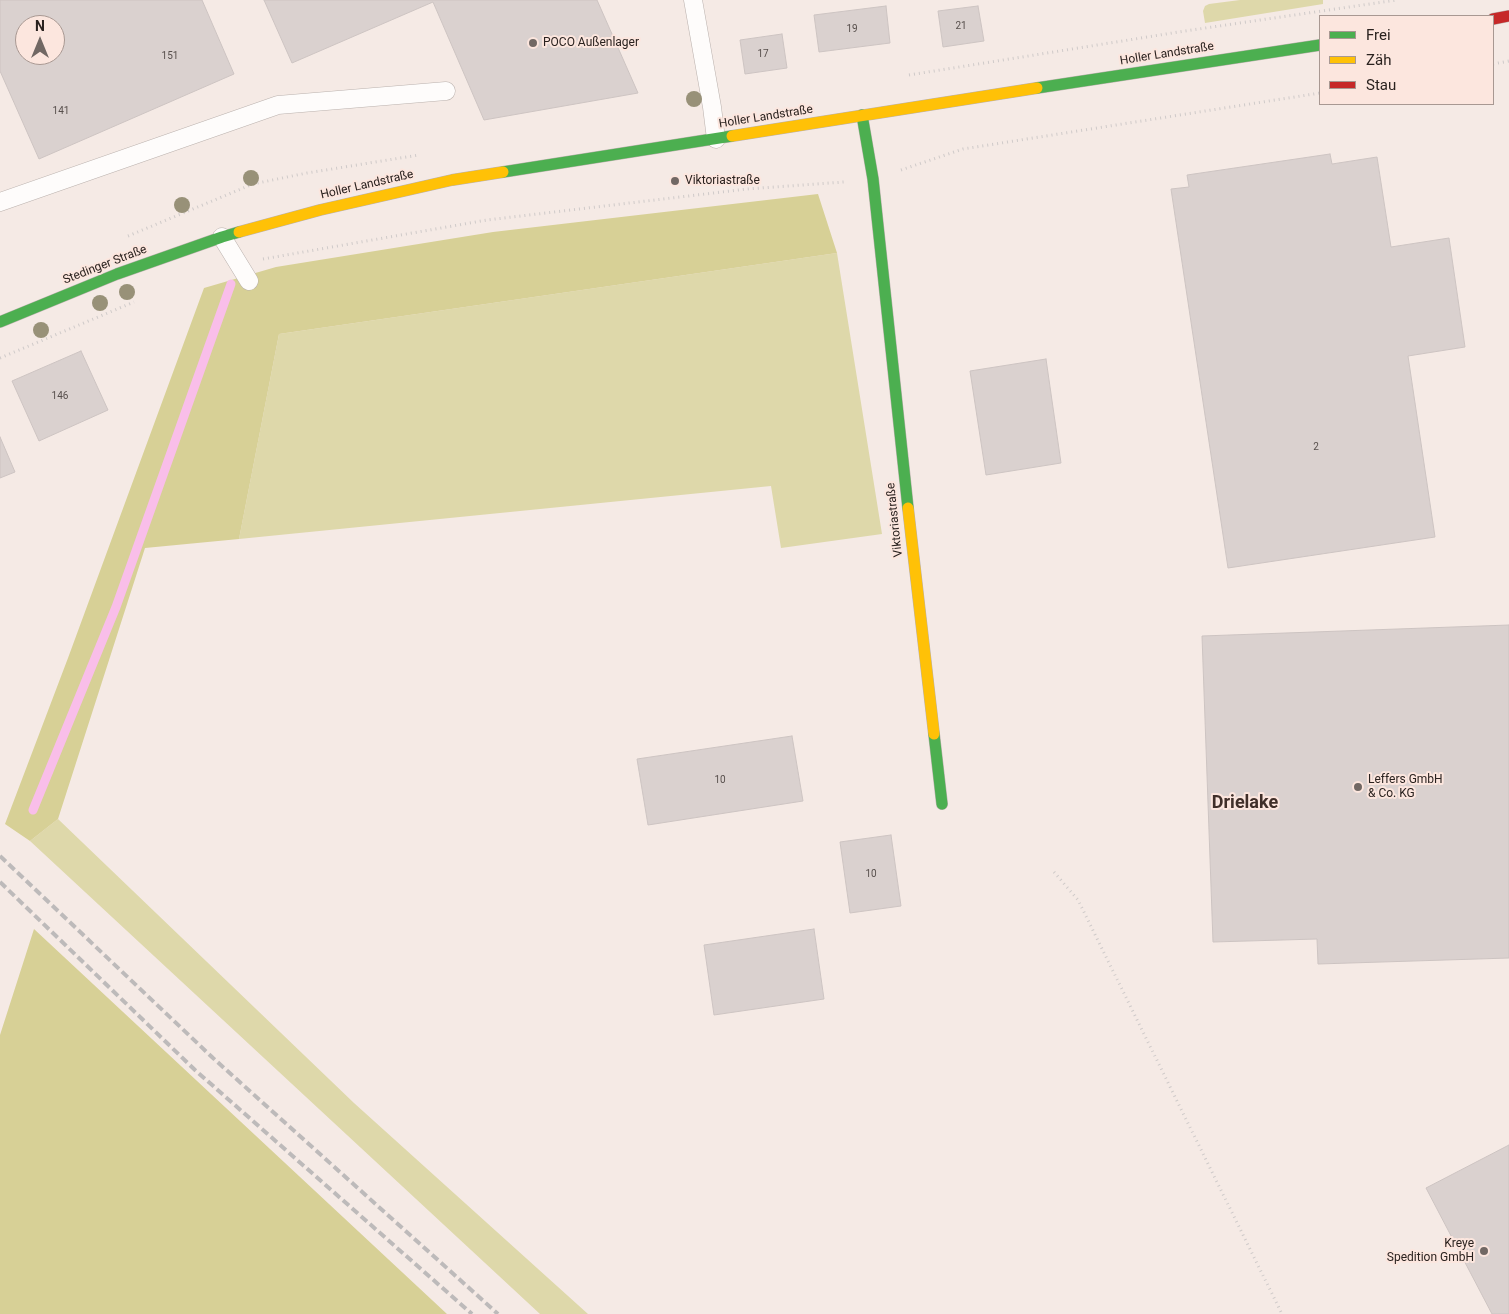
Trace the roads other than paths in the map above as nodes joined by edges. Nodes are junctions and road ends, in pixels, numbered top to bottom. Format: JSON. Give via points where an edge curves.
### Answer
{"nodes":[{"id":1,"x":693,"y":0,"type":"edge"},
{"id":2,"x":1509,"y":16,"type":"edge"},
{"id":3,"x":1494,"y":19,"type":"edge"},
{"id":4,"x":1319,"y":45,"type":"edge"},
{"id":5,"x":446,"y":91,"type":"dead end"},
{"id":6,"x":862,"y":115,"type":"junction"},
{"id":7,"x":716,"y":139,"type":"junction"},
{"id":8,"x":0,"y":202,"type":"edge"},
{"id":9,"x":222,"y":237,"type":"junction"},
{"id":10,"x":249,"y":281,"type":"dead end"},
{"id":11,"x":0,"y":322,"type":"edge"},
{"id":12,"x":942,"y":804,"type":"dead end"}],
"edges":[{"from":1,"to":7,"type":"lane"},
{"from":2,"to":3,"type":"main road"},
{"from":4,"to":6,"type":"main road","name":"Holler Landstraße"},
{"from":5,"to":8,"type":"lane","via":[[278,105]]},
{"from":6,"to":7,"type":"main road","name":"Holler Landstraße"},
{"from":6,"to":12,"type":"main road","name":"Viktoriastraße","via":[[873,180]]},
{"from":7,"to":9,"type":"main road","name":"Holler Landstraße","via":[[452,180],[320,210]]},
{"from":9,"to":10,"type":"lane"},
{"from":9,"to":11,"type":"main road","name":"Stedinger Straße","via":[[117,274]]}]}
